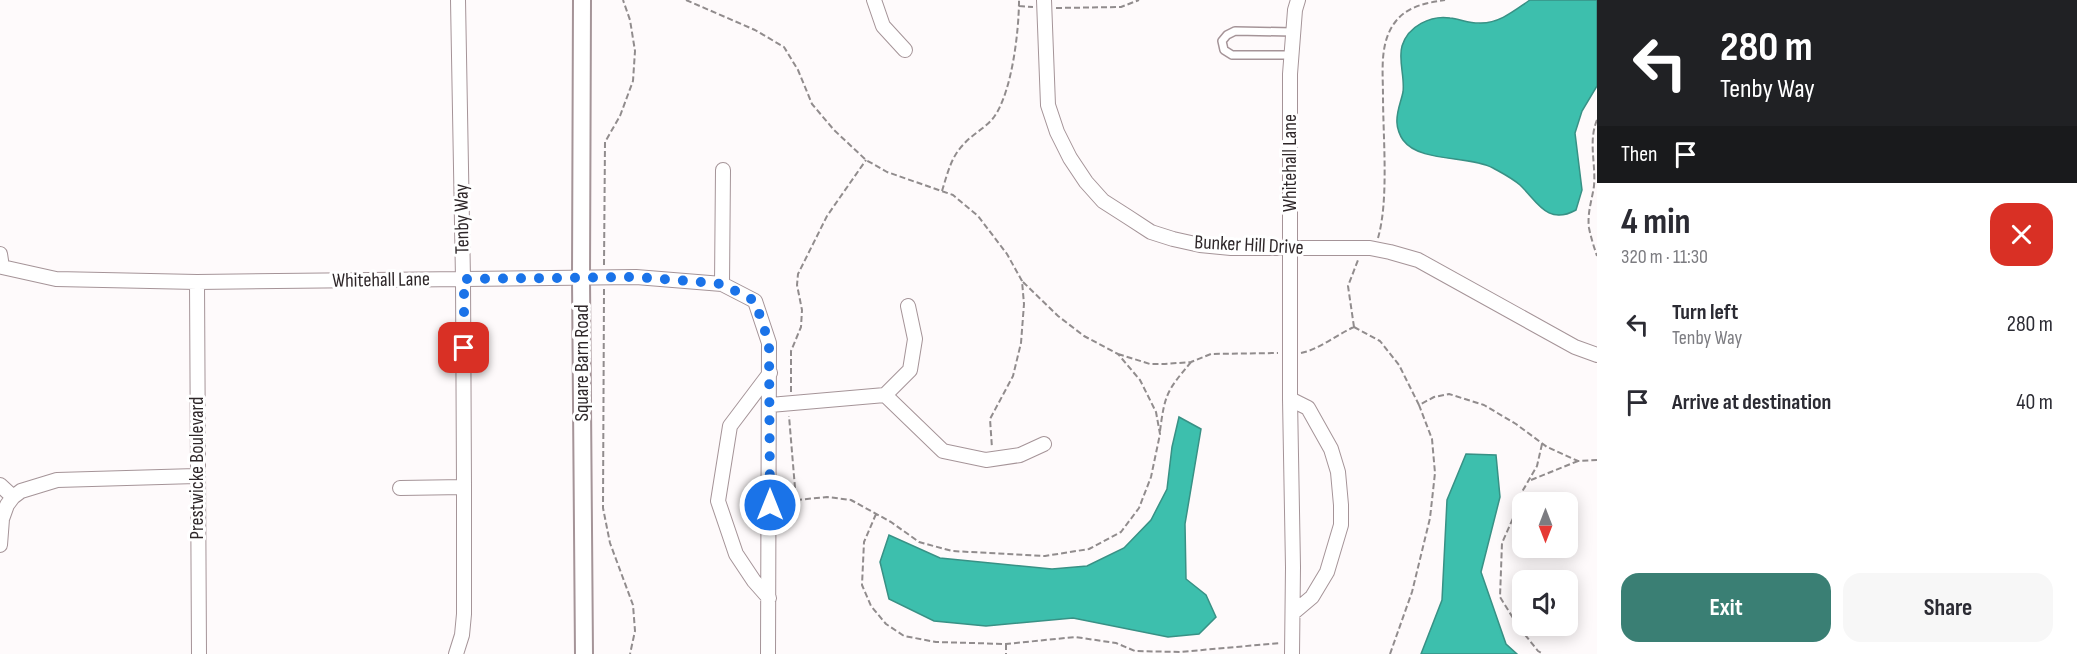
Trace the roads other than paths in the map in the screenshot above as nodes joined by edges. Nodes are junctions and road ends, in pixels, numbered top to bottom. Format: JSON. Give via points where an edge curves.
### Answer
{"nodes":[{"id":1,"x":458,"y":0,"type":"edge"},
{"id":2,"x":582,"y":0,"type":"edge"},
{"id":3,"x":874,"y":0,"type":"edge"},
{"id":4,"x":1298,"y":0,"type":"edge"},
{"id":5,"x":1044,"y":4,"type":"edge"},
{"id":6,"x":1293,"y":32,"type":"junction"},
{"id":7,"x":905,"y":50,"type":"dead end"},
{"id":8,"x":1292,"y":55,"type":"junction"},
{"id":9,"x":723,"y":170,"type":"dead end"},
{"id":10,"x":1290,"y":249,"type":"junction"},
{"id":11,"x":1,"y":260,"type":"edge"},
{"id":12,"x":464,"y":279,"type":"junction"},
{"id":13,"x":581,"y":279,"type":"junction"},
{"id":14,"x":197,"y":282,"type":"junction"},
{"id":15,"x":722,"y":284,"type":"junction"},
{"id":16,"x":908,"y":306,"type":"dead end"},
{"id":17,"x":1597,"y":355,"type":"edge"},
{"id":18,"x":770,"y":373,"type":"junction"},
{"id":19,"x":885,"y":395,"type":"junction"},
{"id":20,"x":1290,"y":399,"type":"junction"},
{"id":21,"x":770,"y":405,"type":"junction"},
{"id":22,"x":1044,"y":444,"type":"dead end"},
{"id":23,"x":196,"y":476,"type":"junction"},
{"id":24,"x":0,"y":485,"type":"edge"},
{"id":25,"x":464,"y":487,"type":"junction"},
{"id":26,"x":400,"y":488,"type":"dead end"},
{"id":27,"x":13,"y":496,"type":"junction"},
{"id":28,"x":0,"y":545,"type":"edge"},
{"id":29,"x":769,"y":598,"type":"junction"},
{"id":30,"x":1293,"y":613,"type":"junction"},
{"id":31,"x":1292,"y":648,"type":"edge"},
{"id":32,"x":198,"y":654,"type":"edge"},
{"id":33,"x":456,"y":654,"type":"edge"},
{"id":34,"x":584,"y":654,"type":"edge"},
{"id":35,"x":768,"y":654,"type":"edge"}],
"edges":[{"from":1,"to":12,"type":"street","name":"Tenby Way"},
{"from":2,"to":13,"type":"street","name":"Square Barn Road"},
{"from":3,"to":7,"type":"street","via":[[883,26]]},
{"from":4,"to":6,"type":"street","name":"Whitehall Lane"},
{"from":5,"to":10,"type":"street","name":"Bunker Hill Drive","via":[[1048,105],[1070,158],[1103,201],[1151,232],[1173,239],[1231,248]]},
{"from":6,"to":8,"type":"street","name":"Whitehall Lane"},
{"from":6,"to":8,"type":"lane","via":[[1235,31],[1222,41],[1224,50],[1232,55]]},
{"from":8,"to":10,"type":"street","name":"Whitehall Lane"},
{"from":9,"to":15,"type":"street"},
{"from":10,"to":17,"type":"street","name":"Bunker Hill Drive","via":[[1370,248],[1418,260],[1575,347]]},
{"from":10,"to":20,"type":"street","name":"Whitehall Lane"},
{"from":11,"to":14,"type":"street","name":"Whitehall Lane","via":[[56,279]]},
{"from":12,"to":13,"type":"street","name":"Whitehall Lane"},
{"from":12,"to":14,"type":"street","name":"Whitehall Lane"},
{"from":12,"to":25,"type":"street","name":"Tenby Way"},
{"from":13,"to":15,"type":"street","name":"Whitehall Lane","via":[[636,277]]},
{"from":13,"to":34,"type":"street","name":"Square Barn Road"},
{"from":14,"to":23,"type":"street","name":"Prestwicke Boulevard"},
{"from":15,"to":18,"type":"street","name":"Whitehall Lane","via":[[755,301],[769,343]]},
{"from":16,"to":19,"type":"street","via":[[915,339],[910,370]]},
{"from":18,"to":21,"type":"street","name":"Whitehall Lane"},
{"from":18,"to":29,"type":"street","via":[[730,426],[718,501],[736,554]]},
{"from":19,"to":21,"type":"street"},
{"from":19,"to":22,"type":"street","via":[[943,451],[986,460],[1020,454]]},
{"from":20,"to":30,"type":"street","name":"Whitehall Lane"},
{"from":20,"to":30,"type":"street","via":[[1308,408],[1331,449],[1341,505],[1341,525],[1327,572],[1312,597]]},
{"from":21,"to":29,"type":"street","name":"Whitehall Lane"},
{"from":23,"to":27,"type":"street","via":[[57,480]]},
{"from":23,"to":32,"type":"street","name":"Prestwicke Boulevard"},
{"from":24,"to":27,"type":"street"},
{"from":25,"to":26,"type":"street"},
{"from":25,"to":33,"type":"street","name":"Tenby Way","via":[[464,614]]},
{"from":27,"to":28,"type":"street","via":[[2,519]]},
{"from":29,"to":35,"type":"street","name":"Whitehall Lane"},
{"from":30,"to":31,"type":"street","name":"Whitehall Lane"}]}
